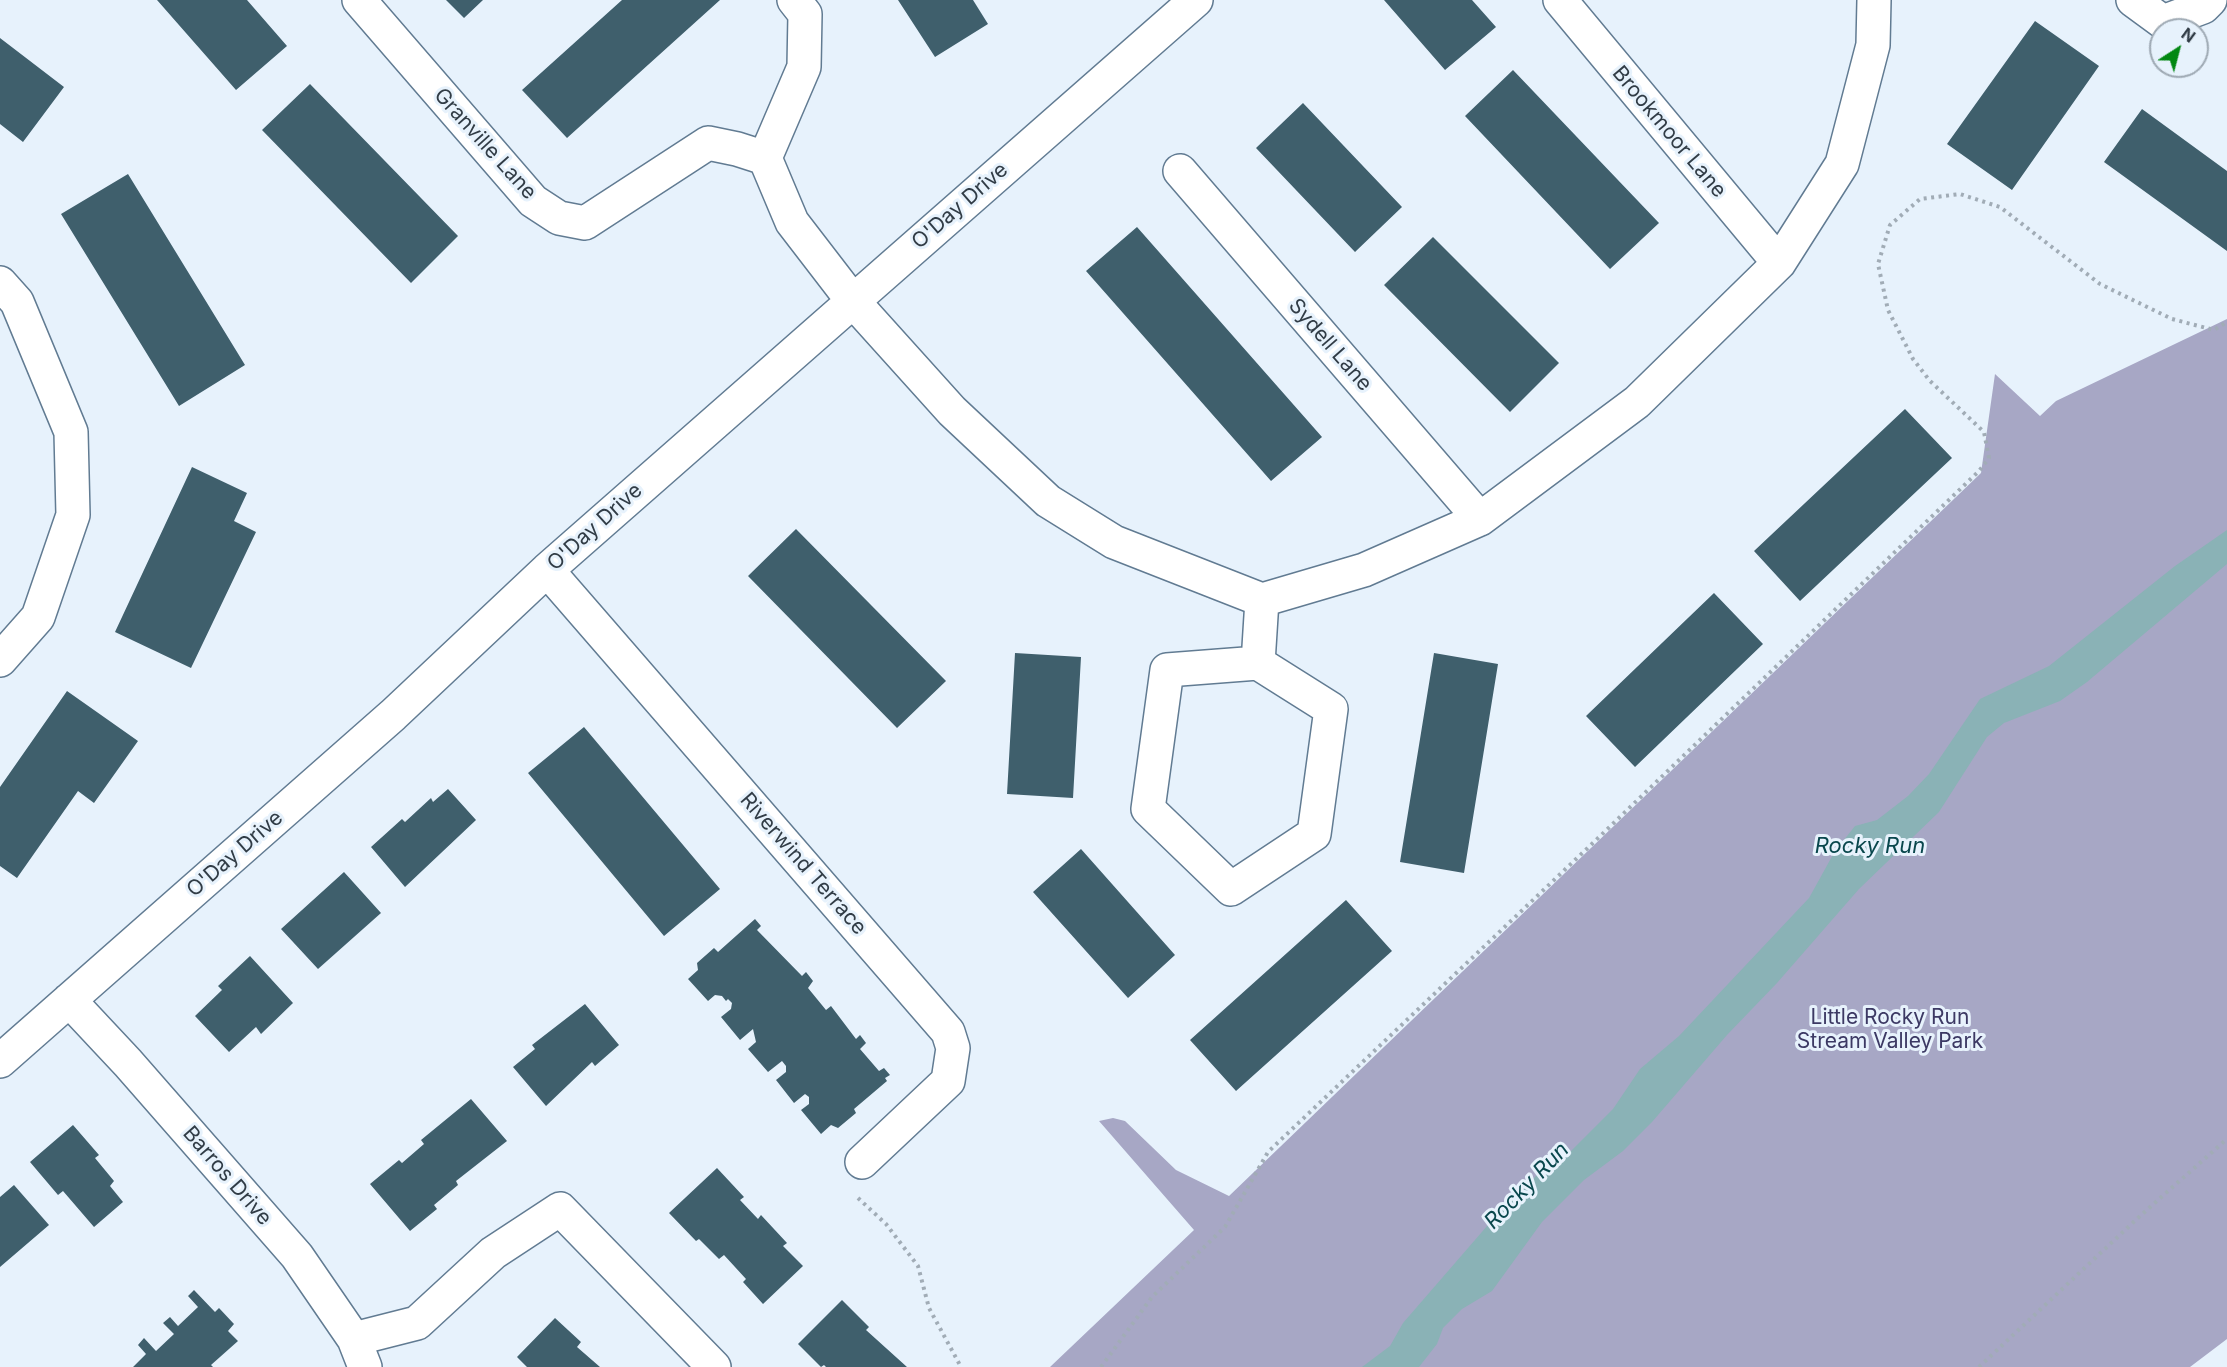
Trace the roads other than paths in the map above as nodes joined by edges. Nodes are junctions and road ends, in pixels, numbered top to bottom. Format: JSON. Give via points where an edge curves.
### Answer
{"nodes":[{"id":1,"x":359,"y":0,"type":"edge"},
{"id":2,"x":794,"y":0,"type":"edge"},
{"id":3,"x":1196,"y":0,"type":"edge"},
{"id":4,"x":1560,"y":0,"type":"edge"},
{"id":5,"x":1874,"y":0,"type":"edge"},
{"id":6,"x":2133,"y":0,"type":"edge"},
{"id":7,"x":2210,"y":0,"type":"edge"},
{"id":8,"x":765,"y":158,"type":"junction"},
{"id":9,"x":1180,"y":171,"type":"dead end"},
{"id":10,"x":1779,"y":263,"type":"junction"},
{"id":11,"x":0,"y":283,"type":"edge"},
{"id":12,"x":852,"y":300,"type":"junction"},
{"id":13,"x":1480,"y":519,"type":"junction"},
{"id":14,"x":547,"y":570,"type":"junction"},
{"id":15,"x":1262,"y":600,"type":"junction"},
{"id":16,"x":0,"y":660,"type":"edge"},
{"id":17,"x":1258,"y":663,"type":"junction"},
{"id":18,"x":69,"y":1000,"type":"junction"},
{"id":19,"x":0,"y":1061,"type":"edge"},
{"id":20,"x":862,"y":1162,"type":"dead end"},
{"id":21,"x":360,"y":1353,"type":"edge"},
{"id":22,"x":714,"y":1367,"type":"edge"}],
"edges":[{"from":1,"to":8,"type":"street","name":"Granville Lane","via":[[533,201],[558,218],[585,223],[708,143]]},
{"from":2,"to":8,"type":"street","via":[[805,14],[804,67]]},
{"from":3,"to":12,"type":"street","name":"O'Day Drive"},
{"from":4,"to":10,"type":"street","name":"Brookmoor Lane"},
{"from":5,"to":10,"type":"street","via":[[1873,45],[1842,164]]},
{"from":6,"to":7,"type":"street","via":[[2163,22]]},
{"from":8,"to":12,"type":"street","via":[[792,222]]},
{"from":9,"to":13,"type":"street","name":"Sydell Lane"},
{"from":10,"to":13,"type":"street","via":[[1637,402]]},
{"from":11,"to":16,"type":"street","via":[[17,302],[71,432],[73,515],[38,617]]},
{"from":12,"to":14,"type":"street","name":"O'Day Drive"},
{"from":12,"to":15,"type":"street","via":[[952,411],[1048,501],[1114,542]]},
{"from":13,"to":15,"type":"street","via":[[1364,570]]},
{"from":14,"to":18,"type":"street","name":"O'Day Drive","via":[[393,715]]},
{"from":14,"to":20,"type":"street","name":"Riverwind Terrace","via":[[948,1032],[953,1048],[948,1081]]},
{"from":15,"to":17,"type":"street"},
{"from":17,"to":17,"type":"street","via":[[1331,709],[1314,834],[1231,889],[1148,809],[1167,670]]},
{"from":18,"to":19,"type":"street","name":"O'Day Drive"},
{"from":18,"to":21,"type":"street","name":"Barros Drive","via":[[297,1256]]},
{"from":21,"to":22,"type":"street","via":[[417,1323],[493,1253],[560,1209]]}]}
